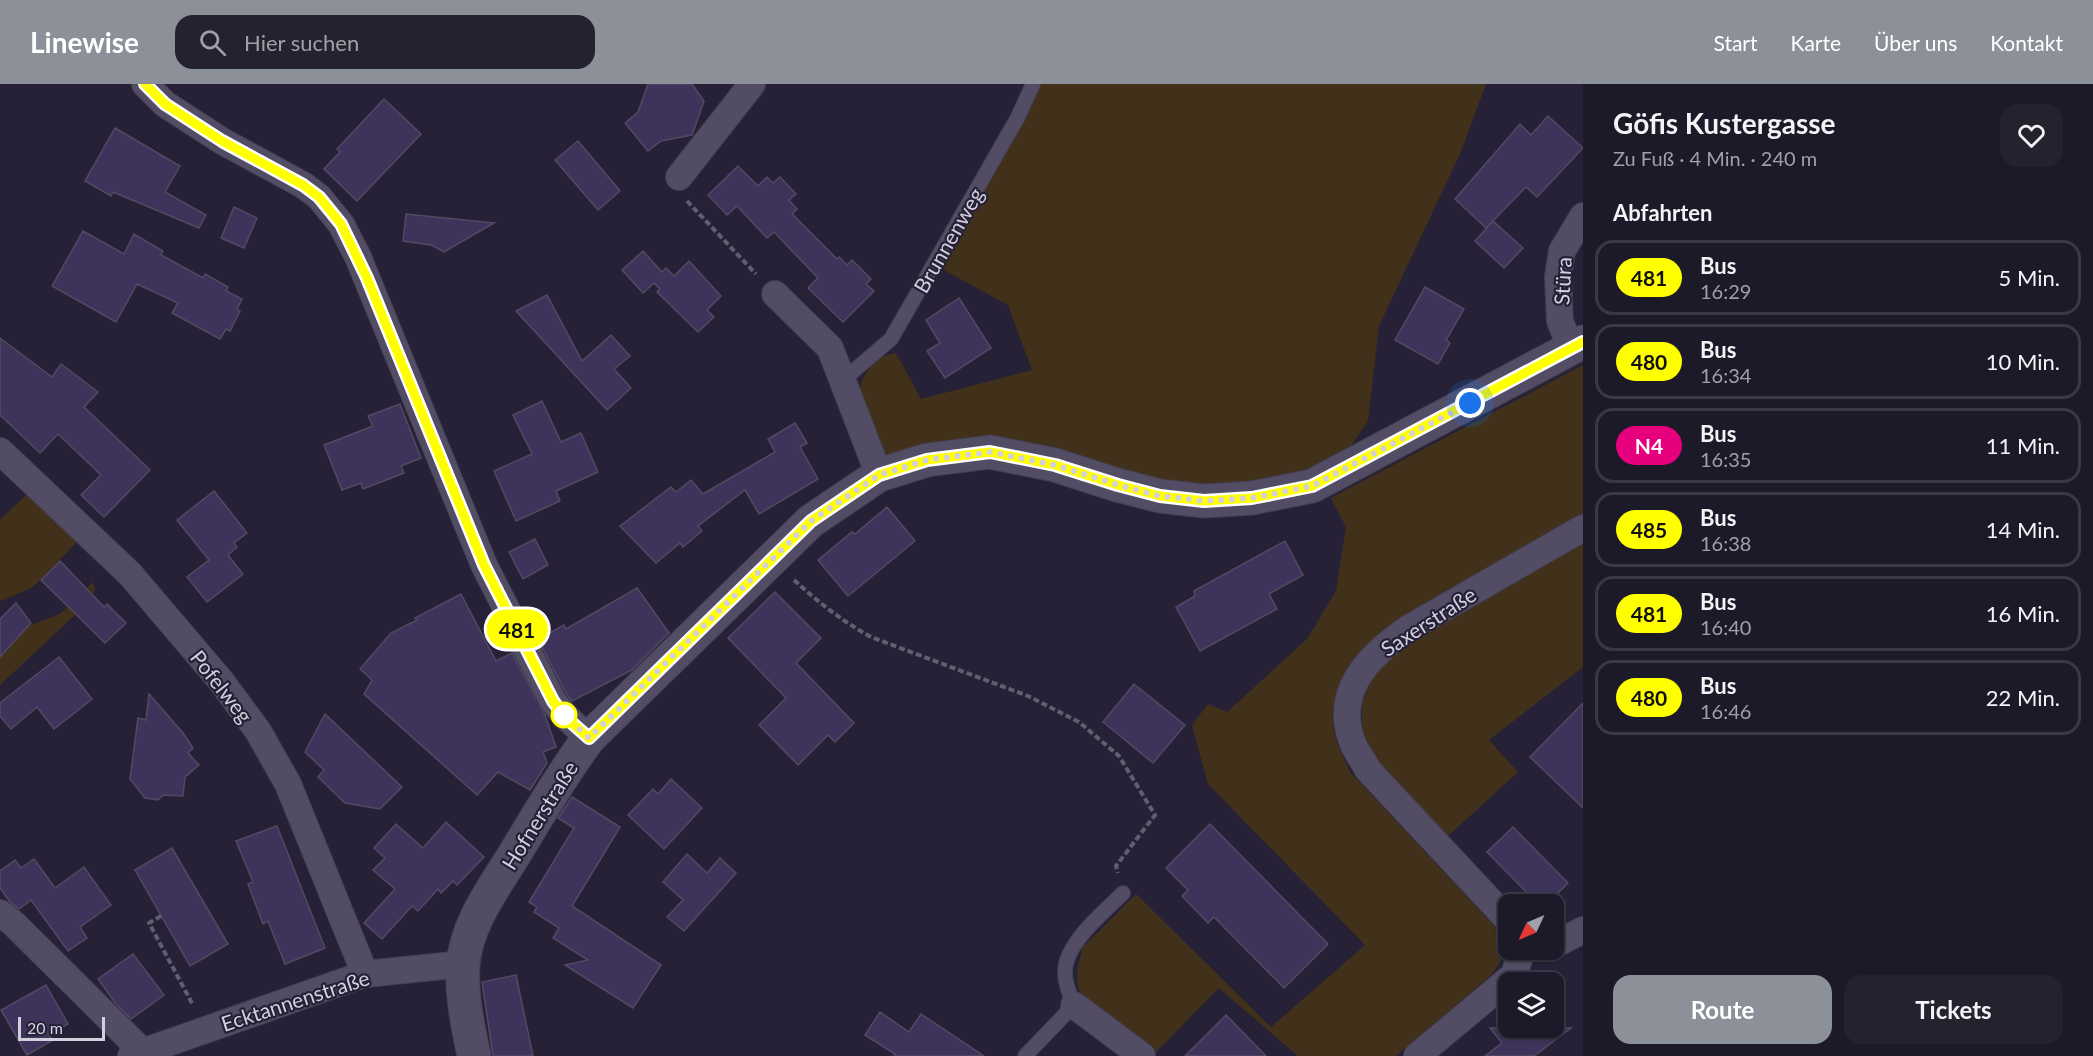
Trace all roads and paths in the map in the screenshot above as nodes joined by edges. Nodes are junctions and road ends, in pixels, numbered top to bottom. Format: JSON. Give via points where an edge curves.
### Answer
{"nodes":[{"id":1,"x":145,"y":84,"type":"edge"},
{"id":2,"x":752,"y":84,"type":"edge"},
{"id":3,"x":1033,"y":84,"type":"edge"},
{"id":4,"x":682,"y":188,"type":"joint"},
{"id":5,"x":1583,"y":216,"type":"edge"},
{"id":6,"x":775,"y":294,"type":"joint"},
{"id":7,"x":1577,"y":346,"type":"edge"},
{"id":8,"x":843,"y":380,"type":"junction"},
{"id":9,"x":0,"y":450,"type":"edge"},
{"id":10,"x":879,"y":475,"type":"junction"},
{"id":11,"x":1583,"y":528,"type":"edge"},
{"id":12,"x":771,"y":559,"type":"junction"},
{"id":13,"x":589,"y":738,"type":"junction"},
{"id":14,"x":1123,"y":893,"type":"joint"},
{"id":15,"x":1498,"y":909,"type":"edge"},
{"id":16,"x":0,"y":913,"type":"edge"},
{"id":17,"x":161,"y":916,"type":"dead end"},
{"id":18,"x":1583,"y":930,"type":"edge"},
{"id":19,"x":1564,"y":940,"type":"edge"},
{"id":20,"x":1519,"y":960,"type":"edge"},
{"id":21,"x":463,"y":964,"type":"junction"},
{"id":22,"x":365,"y":974,"type":"junction"},
{"id":23,"x":1074,"y":1005,"type":"junction"},
{"id":24,"x":206,"y":1030,"type":"junction"},
{"id":25,"x":144,"y":1053,"type":"edge"},
{"id":26,"x":1422,"y":1055,"type":"edge"},
{"id":27,"x":474,"y":1056,"type":"edge"},
{"id":28,"x":1025,"y":1056,"type":"edge"},
{"id":29,"x":1142,"y":1056,"type":"edge"}],
"edges":[{"from":1,"to":13,"type":"street","via":[[165,104],[222,141],[303,185],[319,197],[341,224],[367,278],[484,565],[553,701]]},
{"from":2,"to":4,"type":"street"},
{"from":3,"to":8,"type":"lane","name":"Brunnenweg","via":[[891,339]]},
{"from":4,"to":6,"type":"path"},
{"from":5,"to":7,"type":"street","name":"Stüra","via":[[1562,251],[1558,277],[1560,321]]},
{"from":6,"to":8,"type":"street","via":[[830,348]]},
{"from":7,"to":10,"type":"main road","name":"Hofnerstraße","via":[[1312,486],[1252,498],[1204,501],[1160,496],[1055,465],[990,452],[927,460]]},
{"from":8,"to":10,"type":"street"},
{"from":9,"to":22,"type":"street","name":"Pofelweg","via":[[130,574],[258,731],[288,784]]},
{"from":10,"to":12,"type":"main road","name":"Hofnerstraße","via":[[811,521]]},
{"from":11,"to":15,"type":"street","name":"Saxerstraße","via":[[1383,646],[1364,667],[1350,692],[1346,718],[1354,746],[1368,770]]},
{"from":12,"to":13,"type":"main road","name":"Hofnerstraße"},
{"from":12,"to":14,"type":"path","via":[[847,624],[871,637],[1028,696],[1079,722],[1119,756],[1155,815],[1116,866]]},
{"from":13,"to":21,"type":"main road","name":"Hofnerstraße","via":[[564,772],[480,912]]},
{"from":14,"to":23,"type":"lane","via":[[1072,950],[1065,970]]},
{"from":16,"to":25,"type":"street"},
{"from":17,"to":24,"type":"path","via":[[149,923]]},
{"from":18,"to":19,"type":"street"},
{"from":20,"to":26,"type":"street","via":[[1514,975]]},
{"from":21,"to":22,"type":"street","name":"Ecktannenstraße"},
{"from":21,"to":27,"type":"main road","name":"Hofnerstraße","via":[[464,1003]]},
{"from":22,"to":24,"type":"street","name":"Ecktannenstraße"},
{"from":23,"to":28,"type":"lane"},
{"from":23,"to":29,"type":"street"},
{"from":24,"to":25,"type":"street","name":"Ecktannenstraße"}]}
